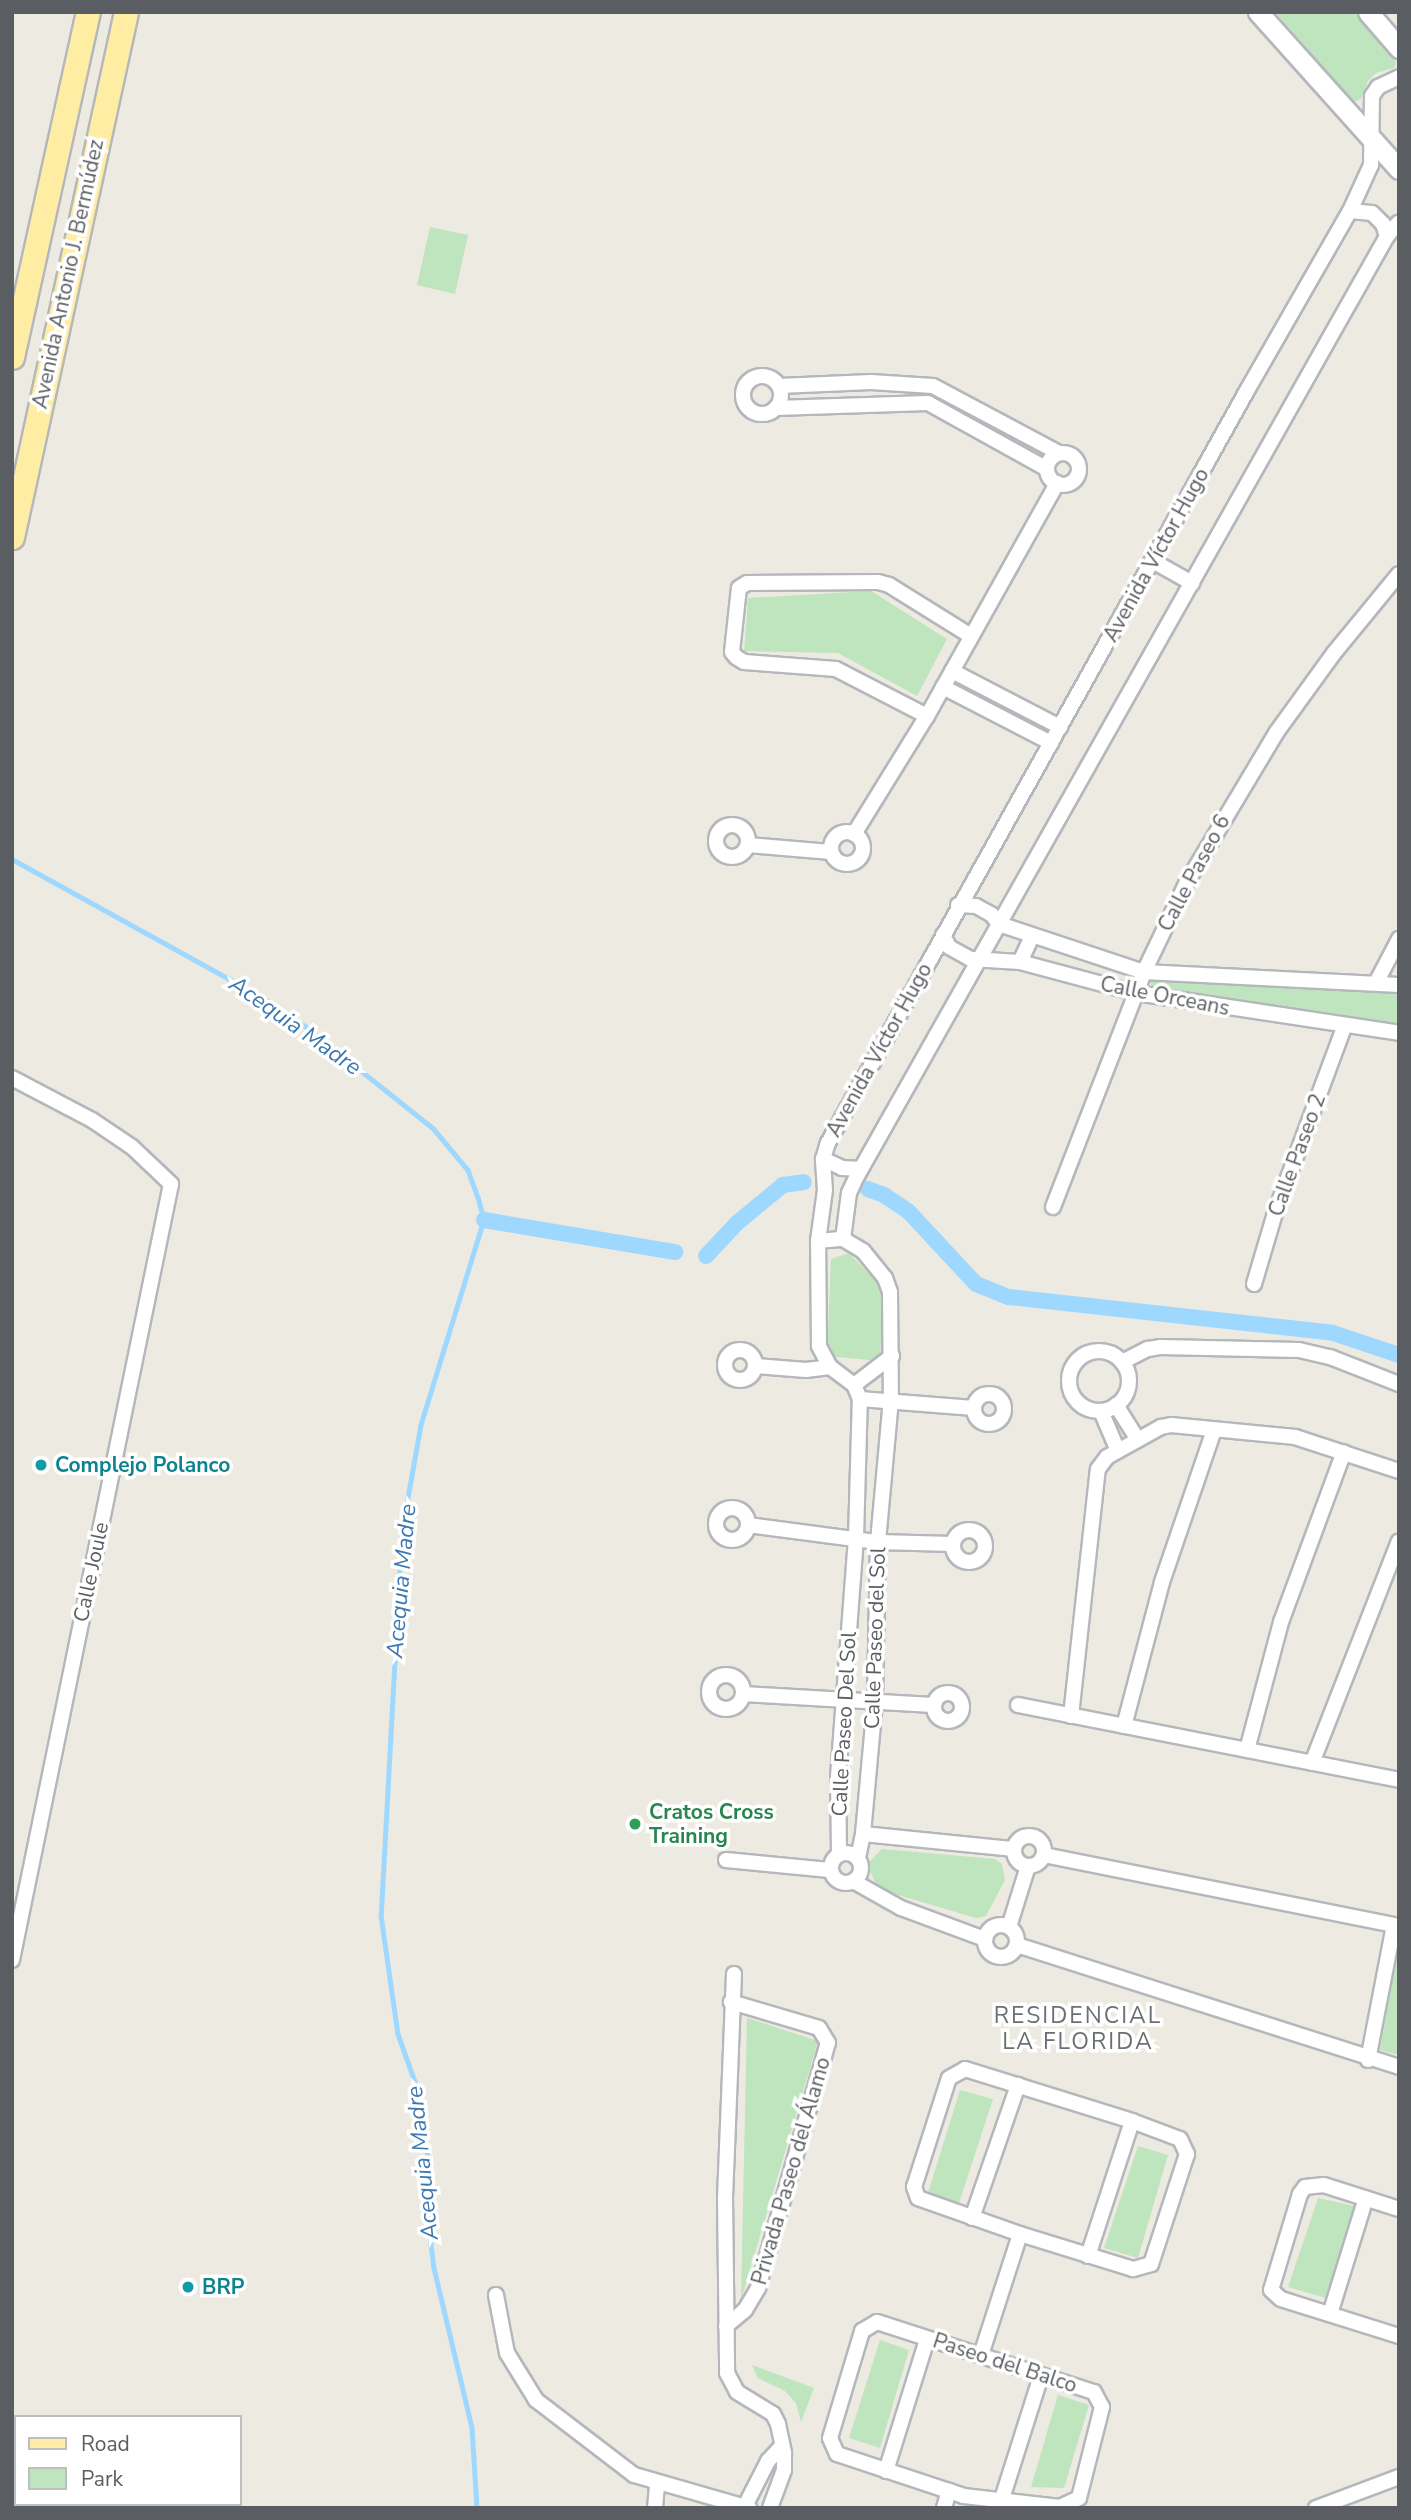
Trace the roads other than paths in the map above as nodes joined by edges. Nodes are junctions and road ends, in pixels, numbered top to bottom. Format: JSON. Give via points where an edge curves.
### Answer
{"nodes":[{"id":1,"x":88,"y":12,"type":"edge"},
{"id":2,"x":126,"y":12,"type":"edge"},
{"id":3,"x":1258,"y":12,"type":"edge"},
{"id":4,"x":1368,"y":12,"type":"edge"},
{"id":5,"x":1399,"y":48,"type":"edge"},
{"id":6,"x":1399,"y":77,"type":"edge"},
{"id":7,"x":1370,"y":136,"type":"junction"},
{"id":8,"x":1399,"y":169,"type":"edge"},
{"id":9,"x":1350,"y":211,"type":"junction"},
{"id":10,"x":1399,"y":222,"type":"edge"},
{"id":11,"x":1387,"y":236,"type":"junction"},
{"id":12,"x":12,"y":357,"type":"edge"},
{"id":13,"x":779,"y":386,"type":"junction"},
{"id":14,"x":933,"y":386,"type":"junction"},
{"id":15,"x":928,"y":403,"type":"junction"},
{"id":16,"x":776,"y":408,"type":"junction"},
{"id":17,"x":1059,"y":453,"type":"junction"},
{"id":18,"x":1047,"y":469,"type":"junction"},
{"id":19,"x":1056,"y":483,"type":"junction"},
{"id":20,"x":12,"y":537,"type":"edge"},
{"id":21,"x":1153,"y":561,"type":"junction"},
{"id":22,"x":1399,"y":574,"type":"edge"},
{"id":23,"x":1192,"y":583,"type":"junction"},
{"id":24,"x":971,"y":636,"type":"junction"},
{"id":25,"x":952,"y":671,"type":"junction"},
{"id":26,"x":943,"y":687,"type":"junction"},
{"id":27,"x":927,"y":716,"type":"junction"},
{"id":28,"x":1060,"y":727,"type":"junction"},
{"id":29,"x":1051,"y":743,"type":"junction"},
{"id":30,"x":855,"y":834,"type":"junction"},
{"id":31,"x":748,"y":845,"type":"dead end"},
{"id":32,"x":831,"y":852,"type":"junction"},
{"id":33,"x":958,"y":905,"type":"junction"},
{"id":34,"x":999,"y":924,"type":"junction"},
{"id":35,"x":943,"y":935,"type":"junction"},
{"id":36,"x":1032,"y":936,"type":"junction"},
{"id":37,"x":1399,"y":939,"type":"edge"},
{"id":38,"x":982,"y":959,"type":"junction"},
{"id":39,"x":1020,"y":962,"type":"junction"},
{"id":40,"x":1144,"y":972,"type":"junction"},
{"id":41,"x":1376,"y":983,"type":"junction"},
{"id":42,"x":1399,"y":985,"type":"edge"},
{"id":43,"x":1136,"y":993,"type":"junction"},
{"id":44,"x":1344,"y":1027,"type":"junction"},
{"id":45,"x":1399,"y":1033,"type":"edge"},
{"id":46,"x":12,"y":1078,"type":"edge"},
{"id":47,"x":823,"y":1159,"type":"junction"},
{"id":48,"x":861,"y":1169,"type":"junction"},
{"id":49,"x":825,"y":1190,"type":"junction"},
{"id":50,"x":849,"y":1193,"type":"junction"},
{"id":51,"x":1053,"y":1207,"type":"dead end"},
{"id":52,"x":843,"y":1239,"type":"junction"},
{"id":53,"x":818,"y":1241,"type":"junction"},
{"id":54,"x":1254,"y":1284,"type":"dead end"},
{"id":55,"x":892,"y":1356,"type":"junction"},
{"id":56,"x":1122,"y":1362,"type":"junction"},
{"id":57,"x":756,"y":1366,"type":"dead end"},
{"id":58,"x":830,"y":1367,"type":"junction"},
{"id":59,"x":1399,"y":1384,"type":"edge"},
{"id":60,"x":857,"y":1392,"type":"junction"},
{"id":61,"x":891,"y":1399,"type":"junction"},
{"id":62,"x":1116,"y":1405,"type":"junction"},
{"id":63,"x":974,"y":1408,"type":"dead end"},
{"id":64,"x":1101,"y":1410,"type":"junction"},
{"id":65,"x":1214,"y":1430,"type":"junction"},
{"id":66,"x":1138,"y":1440,"type":"junction"},
{"id":67,"x":1118,"y":1451,"type":"junction"},
{"id":68,"x":1344,"y":1452,"type":"junction"},
{"id":69,"x":1399,"y":1471,"type":"edge"},
{"id":70,"x":748,"y":1525,"type":"dead end"},
{"id":71,"x":856,"y":1538,"type":"junction"},
{"id":72,"x":1399,"y":1541,"type":"edge"},
{"id":73,"x":878,"y":1542,"type":"junction"},
{"id":74,"x":953,"y":1544,"type":"dead end"},
{"id":75,"x":743,"y":1694,"type":"dead end"},
{"id":76,"x":843,"y":1702,"type":"junction"},
{"id":77,"x":874,"y":1702,"type":"junction"},
{"id":78,"x":1018,"y":1705,"type":"dead end"},
{"id":79,"x":933,"y":1706,"type":"dead end"},
{"id":80,"x":1071,"y":1716,"type":"junction"},
{"id":81,"x":1124,"y":1726,"type":"junction"},
{"id":82,"x":1247,"y":1750,"type":"junction"},
{"id":83,"x":1312,"y":1763,"type":"junction"},
{"id":84,"x":1399,"y":1780,"type":"edge"},
{"id":85,"x":863,"y":1834,"type":"junction"},
{"id":86,"x":1014,"y":1849,"type":"junction"},
{"id":87,"x":839,"y":1854,"type":"junction"},
{"id":88,"x":1044,"y":1855,"type":"junction"},
{"id":89,"x":858,"y":1858,"type":"junction"},
{"id":90,"x":726,"y":1860,"type":"dead end"},
{"id":91,"x":1028,"y":1866,"type":"junction"},
{"id":92,"x":831,"y":1870,"type":"junction"},
{"id":93,"x":853,"y":1881,"type":"junction"},
{"id":94,"x":1397,"y":1926,"type":"edge"},
{"id":95,"x":1009,"y":1927,"type":"junction"},
{"id":96,"x":985,"y":1939,"type":"junction"},
{"id":97,"x":1017,"y":1945,"type":"junction"},
{"id":98,"x":12,"y":1960,"type":"edge"},
{"id":99,"x":734,"y":1974,"type":"dead end"},
{"id":100,"x":731,"y":2002,"type":"junction"},
{"id":101,"x":1368,"y":2060,"type":"junction"},
{"id":102,"x":1399,"y":2067,"type":"edge"},
{"id":103,"x":1018,"y":2085,"type":"junction"},
{"id":104,"x":1132,"y":2120,"type":"junction"},
{"id":105,"x":1366,"y":2198,"type":"junction"},
{"id":106,"x":1399,"y":2209,"type":"edge"},
{"id":107,"x":972,"y":2218,"type":"junction"},
{"id":108,"x":1020,"y":2234,"type":"junction"},
{"id":109,"x":1088,"y":2256,"type":"junction"},
{"id":110,"x":496,"y":2295,"type":"dead end"},
{"id":111,"x":1330,"y":2314,"type":"junction"},
{"id":112,"x":726,"y":2326,"type":"junction"},
{"id":113,"x":1399,"y":2336,"type":"edge"},
{"id":114,"x":927,"y":2339,"type":"junction"},
{"id":115,"x":981,"y":2354,"type":"junction"},
{"id":116,"x":1041,"y":2376,"type":"junction"},
{"id":117,"x":782,"y":2446,"type":"junction"},
{"id":118,"x":887,"y":2471,"type":"junction"},
{"id":119,"x":1399,"y":2477,"type":"edge"},
{"id":120,"x":657,"y":2484,"type":"junction"},
{"id":121,"x":949,"y":2491,"type":"junction"},
{"id":122,"x":963,"y":2502,"type":"edge"},
{"id":123,"x":1002,"y":2502,"type":"junction"},
{"id":124,"x":747,"y":2507,"type":"edge"},
{"id":125,"x":655,"y":2508,"type":"edge"},
{"id":126,"x":770,"y":2508,"type":"edge"},
{"id":127,"x":944,"y":2508,"type":"edge"},
{"id":128,"x":1316,"y":2508,"type":"edge"}],
"edges":[{"from":1,"to":12,"type":"main road","name":"Avenida Antonio J. Bermúdez"},
{"from":2,"to":20,"type":"main road","name":"Avenida Antonio J. Bermúdez"},
{"from":3,"to":7,"type":"main road"},
{"from":4,"to":5,"type":"main road"},
{"from":6,"to":7,"type":"street","name":"Avenida Víctor Hugo","via":[[1378,87],[1372,96]]},
{"from":7,"to":8,"type":"main road"},
{"from":7,"to":9,"type":"street","name":"Avenida Víctor Hugo","via":[[1371,165]]},
{"from":9,"to":11,"type":"street","via":[[1372,212]]},
{"from":9,"to":21,"type":"street","name":"Avenida Víctor Hugo"},
{"from":10,"to":11,"type":"street","name":"Avenida Víctor Hugo"},
{"from":11,"to":23,"type":"street","name":"Avenida Víctor Hugo"},
{"from":13,"to":14,"type":"street","via":[[884,382]]},
{"from":13,"to":16,"type":"street"},
{"from":13,"to":16,"type":"street","via":[[764,375],[751,378],[743,389],[743,402],[752,412],[765,414]]},
{"from":14,"to":15,"type":"street"},
{"from":14,"to":17,"type":"street"},
{"from":15,"to":16,"type":"street"},
{"from":15,"to":18,"type":"street"},
{"from":17,"to":18,"type":"street"},
{"from":17,"to":19,"type":"street","via":[[1074,457],[1079,472],[1069,484]]},
{"from":18,"to":19,"type":"street"},
{"from":19,"to":24,"type":"street"},
{"from":21,"to":23,"type":"street"},
{"from":21,"to":28,"type":"street","name":"Avenida Víctor Hugo"},
{"from":22,"to":40,"type":"street","name":"Calle Paseo 6","via":[[1276,733],[1187,882]]},
{"from":23,"to":34,"type":"street","name":"Avenida Víctor Hugo"},
{"from":24,"to":25,"type":"street"},
{"from":24,"to":27,"type":"street","via":[[878,582],[747,583],[737,593],[732,652],[744,662],[825,666],[847,672]]},
{"from":25,"to":26,"type":"street"},
{"from":25,"to":28,"type":"street"},
{"from":26,"to":27,"type":"street"},
{"from":26,"to":29,"type":"street"},
{"from":27,"to":30,"type":"street"},
{"from":28,"to":29,"type":"street","name":"Avenida Víctor Hugo"},
{"from":29,"to":33,"type":"street","name":"Avenida Víctor Hugo"},
{"from":30,"to":32,"type":"street","via":[[844,832],[835,837]]},
{"from":30,"to":32,"type":"street","via":[[863,846],[857,860],[842,863]]},
{"from":31,"to":32,"type":"street"},
{"from":33,"to":34,"type":"street","name":"Calle Orceans","via":[[985,910]]},
{"from":33,"to":35,"type":"street","name":"Avenida Víctor Hugo"},
{"from":34,"to":36,"type":"street","name":"Calle Orceans"},
{"from":34,"to":38,"type":"street","name":"Avenida Víctor Hugo"},
{"from":35,"to":38,"type":"street","name":"Calle Orceans","via":[[959,955]]},
{"from":35,"to":47,"type":"street","name":"Avenida Víctor Hugo","via":[[836,1124]]},
{"from":36,"to":39,"type":"street"},
{"from":36,"to":40,"type":"street","name":"Calle Orceans"},
{"from":37,"to":41,"type":"street"},
{"from":38,"to":39,"type":"street","name":"Calle Orceans"},
{"from":38,"to":48,"type":"street","name":"Avenida Víctor Hugo"},
{"from":39,"to":43,"type":"street","name":"Calle Orceans"},
{"from":40,"to":41,"type":"street","name":"Calle Orceans"},
{"from":40,"to":43,"type":"street","name":"Calle Paseo 6"},
{"from":41,"to":42,"type":"street","name":"Calle Orceans"},
{"from":43,"to":44,"type":"street","name":"Calle Orceans"},
{"from":43,"to":51,"type":"street","name":"Calle Paseo 6"},
{"from":44,"to":45,"type":"street","name":"Calle Orceans"},
{"from":44,"to":54,"type":"street","name":"Calle Paseo 2","via":[[1275,1213]]},
{"from":46,"to":98,"type":"street","name":"Calle Joule","via":[[92,1120],[132,1147],[171,1184]]},
{"from":47,"to":48,"type":"street","name":"Avenida Víctor Hugo","via":[[842,1168]]},
{"from":47,"to":49,"type":"street"},
{"from":48,"to":50,"type":"street"},
{"from":49,"to":50,"type":"street"},
{"from":49,"to":53,"type":"street"},
{"from":50,"to":52,"type":"street"},
{"from":52,"to":53,"type":"street"},
{"from":52,"to":55,"type":"street","name":"Calle Paseo del Sol","via":[[868,1256],[885,1278],[890,1292]]},
{"from":53,"to":58,"type":"street","via":[[819,1346]]},
{"from":55,"to":60,"type":"street"},
{"from":55,"to":61,"type":"street","name":"Calle Paseo del Sol"},
{"from":56,"to":59,"type":"street","via":[[1160,1347],[1299,1350]]},
{"from":56,"to":62,"type":"street","via":[[1129,1385]]},
{"from":56,"to":64,"type":"street","via":[[1107,1352],[1089,1353],[1071,1371],[1073,1395],[1085,1407]]},
{"from":57,"to":58,"type":"street"},
{"from":58,"to":60,"type":"street"},
{"from":60,"to":61,"type":"street"},
{"from":60,"to":71,"type":"street","name":"Calle Paseo Del Sol"},
{"from":61,"to":63,"type":"street"},
{"from":61,"to":73,"type":"street","name":"Calle Paseo del Sol"},
{"from":62,"to":64,"type":"street"},
{"from":62,"to":66,"type":"street"},
{"from":64,"to":67,"type":"street"},
{"from":65,"to":66,"type":"street","via":[[1171,1425]]},
{"from":65,"to":68,"type":"street","via":[[1296,1437]]},
{"from":65,"to":81,"type":"street","via":[[1162,1582]]},
{"from":66,"to":67,"type":"street"},
{"from":67,"to":80,"type":"street","via":[[1098,1469]]},
{"from":68,"to":69,"type":"street"},
{"from":68,"to":82,"type":"street","via":[[1281,1622]]},
{"from":70,"to":71,"type":"street"},
{"from":71,"to":73,"type":"street"},
{"from":71,"to":76,"type":"street","name":"Calle Paseo Del Sol"},
{"from":72,"to":83,"type":"street"},
{"from":73,"to":74,"type":"street"},
{"from":73,"to":77,"type":"street","name":"Calle Paseo del Sol"},
{"from":75,"to":76,"type":"street"},
{"from":76,"to":77,"type":"street"},
{"from":76,"to":87,"type":"street","name":"Calle Paseo Del Sol"},
{"from":77,"to":79,"type":"street"},
{"from":77,"to":85,"type":"street","name":"Calle Paseo del Sol"},
{"from":78,"to":80,"type":"street"},
{"from":80,"to":81,"type":"street"},
{"from":81,"to":82,"type":"street"},
{"from":82,"to":83,"type":"street"},
{"from":83,"to":84,"type":"street"},
{"from":85,"to":86,"type":"street","name":"Calle Paseo del Sol"},
{"from":85,"to":89,"type":"street","name":"Calle Paseo Del Sol"},
{"from":86,"to":88,"type":"street","via":[[1022,1837],[1032,1835],[1044,1845]]},
{"from":86,"to":91,"type":"street","via":[[1019,1862]]},
{"from":87,"to":89,"type":"street"},
{"from":87,"to":92,"type":"street","via":[[832,1860]]},
{"from":88,"to":91,"type":"street"},
{"from":88,"to":94,"type":"street"},
{"from":89,"to":93,"type":"street","via":[[861,1868]]},
{"from":90,"to":92,"type":"street"},
{"from":91,"to":95,"type":"street"},
{"from":92,"to":93,"type":"street","via":[[839,1881]]},
{"from":93,"to":96,"type":"street","via":[[901,1908]]},
{"from":94,"to":101,"type":"street"},
{"from":95,"to":96,"type":"street","via":[[993,1926]]},
{"from":95,"to":97,"type":"street"},
{"from":96,"to":97,"type":"street","via":[[990,1954],[1000,1957]]},
{"from":97,"to":101,"type":"street"},
{"from":99,"to":100,"type":"street","name":"Privada Paseo del Álamo"},
{"from":100,"to":112,"type":"street","name":"Privada Paseo del Álamo"},
{"from":100,"to":112,"type":"street","name":"Privada Paseo del Álamo","via":[[819,2028],[828,2043],[758,2288],[745,2310]]},
{"from":101,"to":102,"type":"street"},
{"from":103,"to":104,"type":"street"},
{"from":103,"to":107,"type":"street"},
{"from":103,"to":107,"type":"street","via":[[965,2069],[949,2078],[914,2187],[918,2198]]},
{"from":104,"to":109,"type":"street"},
{"from":104,"to":109,"type":"street","via":[[1180,2139],[1187,2154],[1151,2264],[1133,2269]]},
{"from":105,"to":106,"type":"street"},
{"from":105,"to":111,"type":"street"},
{"from":105,"to":111,"type":"street","via":[[1324,2185],[1305,2187],[1271,2284],[1274,2295],[1281,2299]]},
{"from":107,"to":108,"type":"street"},
{"from":108,"to":109,"type":"street"},
{"from":108,"to":115,"type":"street"},
{"from":110,"to":120,"type":"street","via":[[507,2353],[536,2400],[634,2475]]},
{"from":111,"to":113,"type":"street"},
{"from":112,"to":117,"type":"street","via":[[729,2382],[773,2414]]},
{"from":114,"to":115,"type":"street","name":"Paseo del Balco"},
{"from":114,"to":118,"type":"street"},
{"from":114,"to":118,"type":"street","name":"Paseo del Balco","via":[[877,2322],[862,2331],[831,2445],[837,2454]]},
{"from":115,"to":116,"type":"street","name":"Paseo del Balco"},
{"from":116,"to":123,"type":"street"},
{"from":116,"to":123,"type":"street","name":"Paseo del Balco","via":[[1094,2392],[1101,2400],[1079,2498],[1060,2507]]},
{"from":117,"to":124,"type":"street","via":[[768,2461]]},
{"from":117,"to":126,"type":"street","via":[[782,2480]]},
{"from":118,"to":121,"type":"street","name":"Paseo del Balco"},
{"from":119,"to":128,"type":"street"},
{"from":120,"to":124,"type":"street"},
{"from":120,"to":125,"type":"street"},
{"from":121,"to":122,"type":"street","name":"Paseo del Balco"},
{"from":121,"to":127,"type":"street"},
{"from":122,"to":123,"type":"street","name":"Paseo del Balco"}]}
